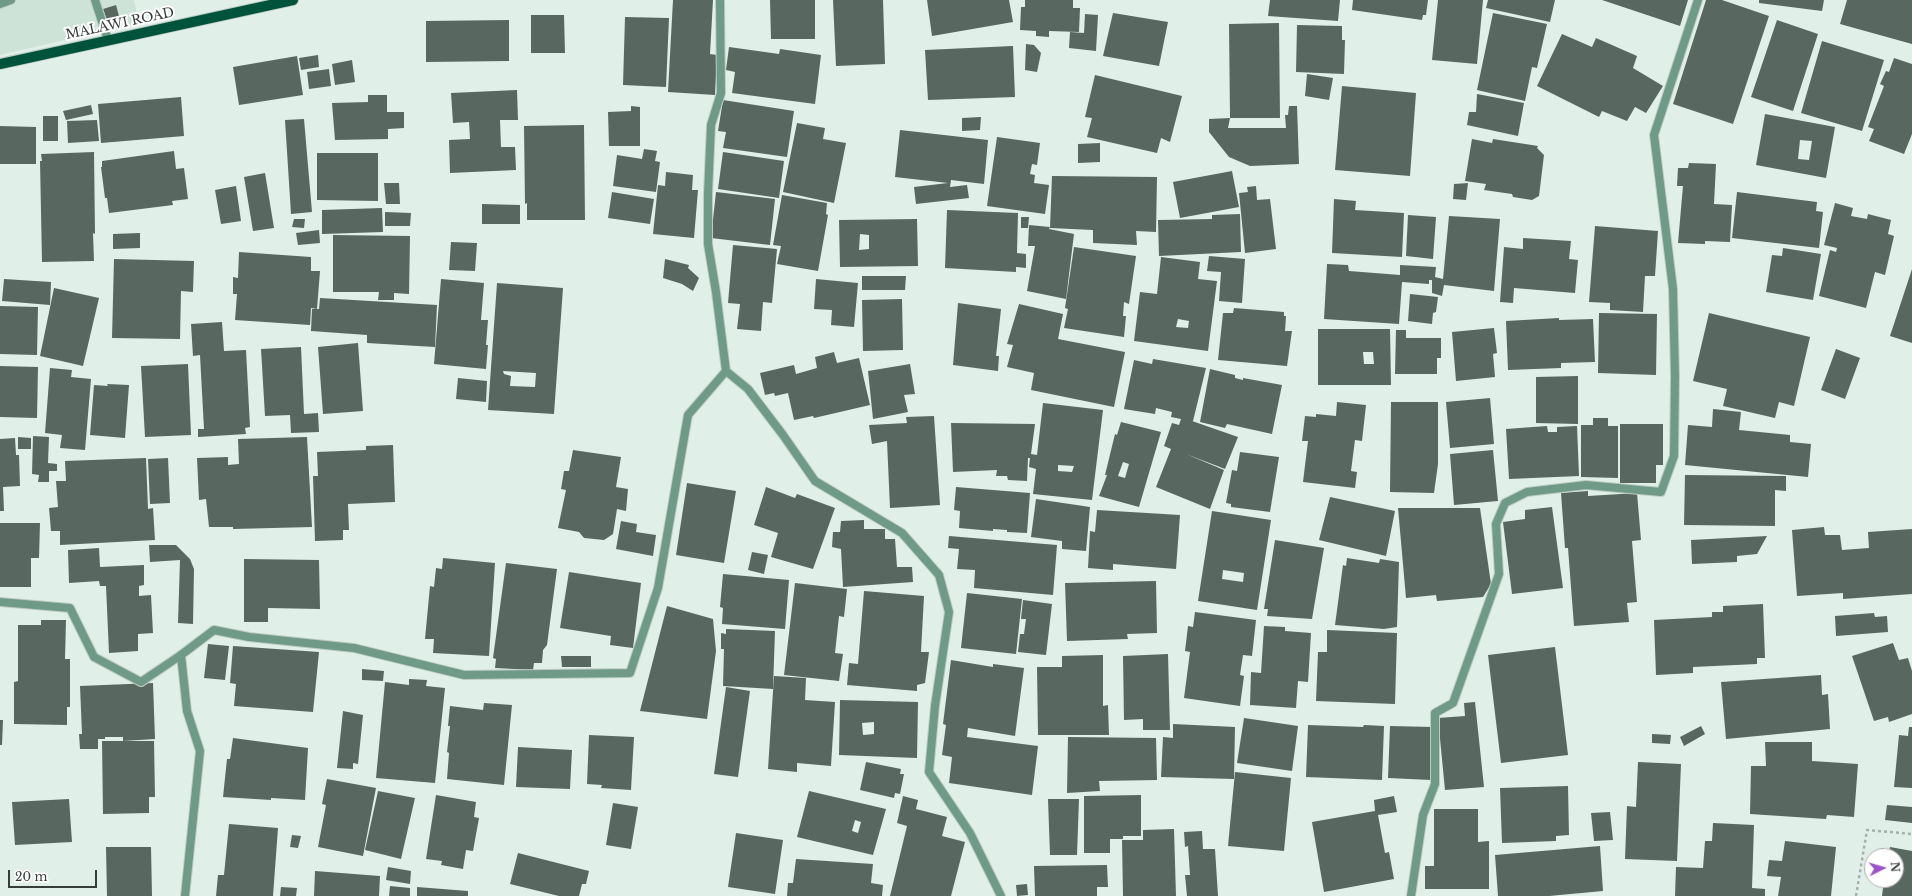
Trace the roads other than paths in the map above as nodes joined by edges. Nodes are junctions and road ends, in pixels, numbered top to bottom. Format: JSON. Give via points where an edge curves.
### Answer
{"nodes":[{"id":1,"x":11,"y":0,"type":"edge"},
{"id":2,"x":95,"y":0,"type":"edge"},
{"id":3,"x":293,"y":0,"type":"edge"},
{"id":4,"x":720,"y":0,"type":"edge"},
{"id":5,"x":1698,"y":0,"type":"edge"},
{"id":6,"x":0,"y":4,"type":"edge"},
{"id":7,"x":108,"y":40,"type":"junction"},
{"id":8,"x":0,"y":64,"type":"edge"},
{"id":9,"x":726,"y":371,"type":"junction"},
{"id":10,"x":0,"y":602,"type":"edge"},
{"id":11,"x":180,"y":655,"type":"junction"},
{"id":12,"x":185,"y":896,"type":"edge"},
{"id":13,"x":1002,"y":896,"type":"edge"},
{"id":14,"x":1411,"y":896,"type":"edge"}],
"edges":[{"from":1,"to":6,"type":"street"},
{"from":2,"to":7,"type":"street"},
{"from":3,"to":7,"type":"main road","name":"MALAWI ROAD"},
{"from":4,"to":9,"type":"street","via":[[721,93],[712,125],[708,244]]},
{"from":5,"to":14,"type":"street","via":[[1654,135],[1672,289],[1674,456],[1661,492],[1586,485],[1527,492],[1505,503],[1496,524],[1499,574],[1453,703],[1435,713],[1435,784],[1423,815]]},
{"from":7,"to":8,"type":"main road","name":"MALAWI ROAD"},
{"from":9,"to":11,"type":"street","via":[[688,415],[658,588],[630,673],[464,675],[354,648],[249,637],[214,630]]},
{"from":9,"to":13,"type":"street","via":[[748,389],[784,435],[815,481],[902,533],[939,575],[949,612],[935,706],[929,772],[970,833]]},
{"from":10,"to":11,"type":"street","via":[[70,608],[94,657],[141,682]]},
{"from":11,"to":12,"type":"street","via":[[187,711],[200,751]]}]}
